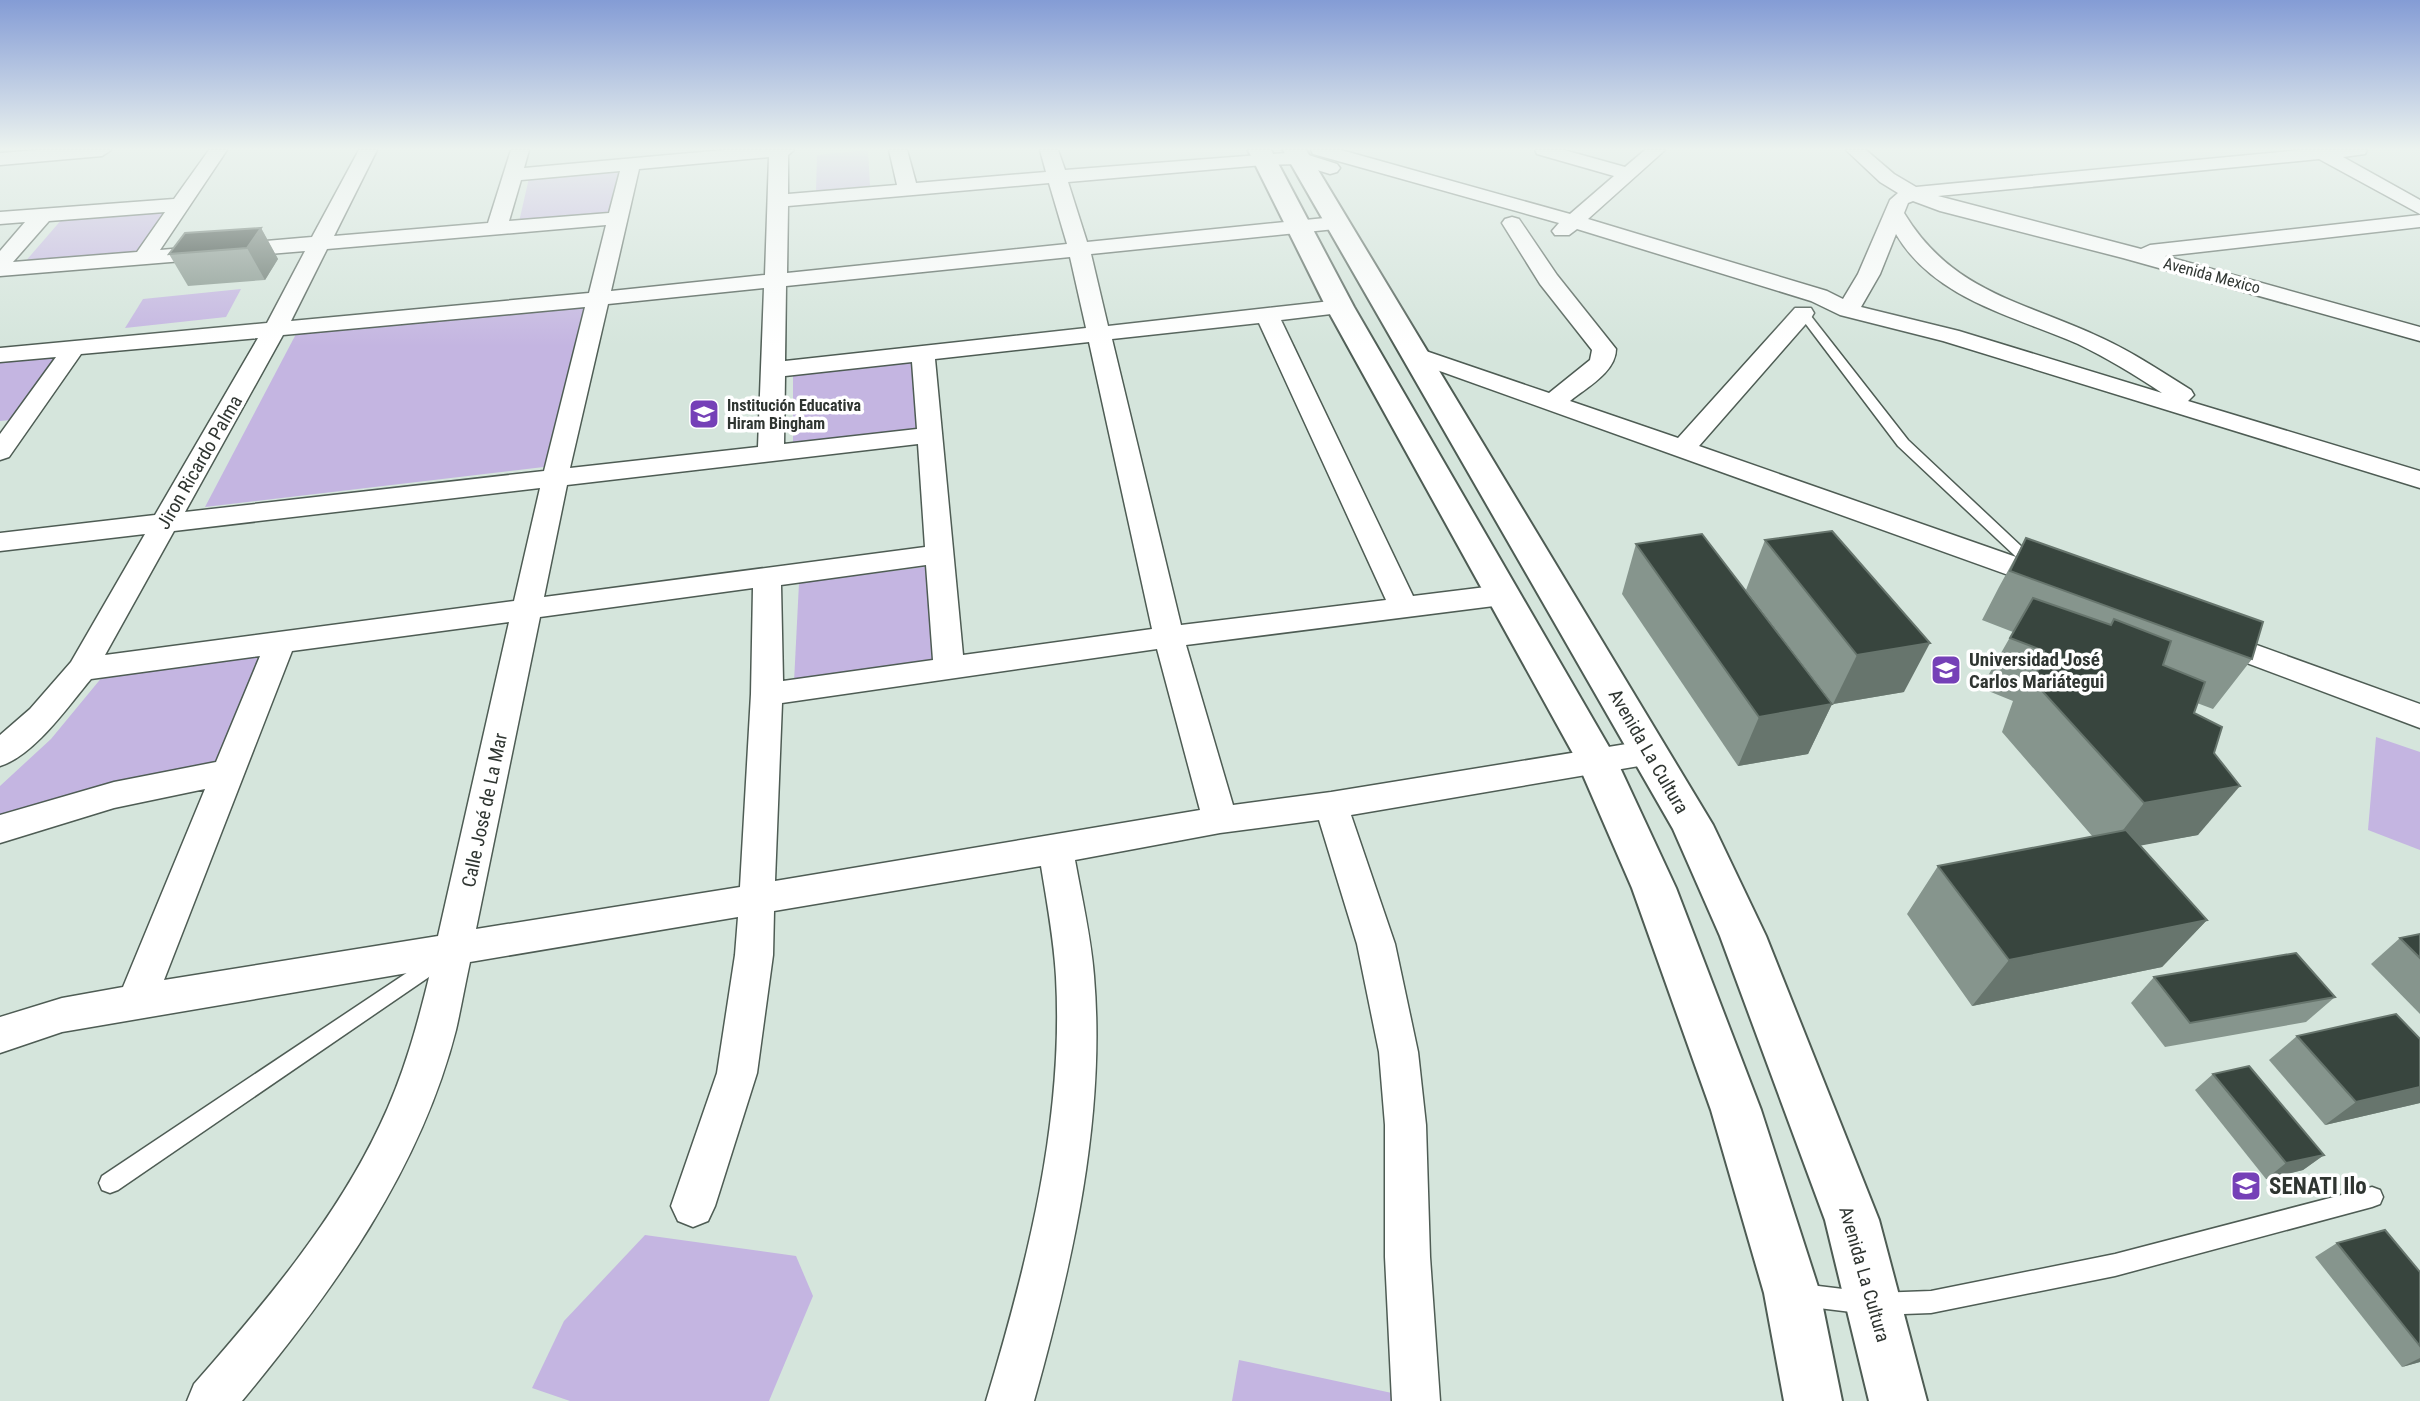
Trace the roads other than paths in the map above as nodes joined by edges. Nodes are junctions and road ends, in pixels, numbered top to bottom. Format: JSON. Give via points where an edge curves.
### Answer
{"nodes":[{"id":1,"x":38,"y":215,"type":"edge"},
{"id":2,"x":43,"y":215,"type":"edge"},
{"id":3,"x":174,"y":215,"type":"edge"},
{"id":4,"x":335,"y":215,"type":"edge"},
{"id":5,"x":501,"y":215,"type":"edge"},
{"id":6,"x":778,"y":215,"type":"edge"},
{"id":7,"x":1068,"y":215,"type":"edge"},
{"id":8,"x":1313,"y":215,"type":"edge"},
{"id":9,"x":1487,"y":215,"type":"edge"},
{"id":10,"x":1550,"y":215,"type":"edge"},
{"id":11,"x":1580,"y":215,"type":"edge"},
{"id":12,"x":1893,"y":215,"type":"edge"},
{"id":13,"x":1895,"y":215,"type":"edge"},
{"id":14,"x":1981,"y":215,"type":"edge"},
{"id":15,"x":0,"y":218,"type":"edge"},
{"id":16,"x":617,"y":218,"type":"joint"},
{"id":17,"x":1574,"y":221,"type":"junction"},
{"id":18,"x":2420,"y":221,"type":"edge"},
{"id":19,"x":1512,"y":223,"type":"junction"},
{"id":20,"x":1317,"y":225,"type":"junction"},
{"id":21,"x":497,"y":228,"type":"junction"},
{"id":22,"x":1556,"y":237,"type":"junction"},
{"id":23,"x":321,"y":243,"type":"junction"},
{"id":24,"x":1079,"y":249,"type":"junction"},
{"id":25,"x":2131,"y":253,"type":"junction"},
{"id":26,"x":144,"y":258,"type":"junction"},
{"id":27,"x":0,"y":264,"type":"edge"},
{"id":28,"x":0,"y":270,"type":"edge"},
{"id":29,"x":1673,"y":273,"type":"dead end"},
{"id":30,"x":776,"y":279,"type":"junction"},
{"id":31,"x":596,"y":299,"type":"junction"},
{"id":32,"x":1777,"y":305,"type":"dead end"},
{"id":33,"x":1340,"y":307,"type":"junction"},
{"id":34,"x":1848,"y":310,"type":"junction"},
{"id":35,"x":1803,"y":313,"type":"junction"},
{"id":36,"x":1267,"y":315,"type":"junction"},
{"id":37,"x":2420,"y":316,"type":"edge"},
{"id":38,"x":2384,"y":322,"type":"junction"},
{"id":39,"x":275,"y":327,"type":"junction"},
{"id":40,"x":1100,"y":334,"type":"junction"},
{"id":41,"x":2420,"y":334,"type":"edge"},
{"id":42,"x":74,"y":348,"type":"junction"},
{"id":43,"x":923,"y":353,"type":"junction"},
{"id":44,"x":0,"y":355,"type":"edge"},
{"id":45,"x":1416,"y":355,"type":"junction"},
{"id":46,"x":773,"y":370,"type":"junction"},
{"id":47,"x":1552,"y":403,"type":"junction"},
{"id":48,"x":2214,"y":416,"type":"junction"},
{"id":49,"x":10,"y":425,"type":"edge"},
{"id":50,"x":929,"y":435,"type":"junction"},
{"id":51,"x":1682,"y":449,"type":"junction"},
{"id":52,"x":0,"y":452,"type":"edge"},
{"id":53,"x":771,"y":453,"type":"junction"},
{"id":54,"x":555,"y":478,"type":"junction"},
{"id":55,"x":2420,"y":480,"type":"edge"},
{"id":56,"x":164,"y":523,"type":"junction"},
{"id":57,"x":0,"y":542,"type":"edge"},
{"id":58,"x":939,"y":554,"type":"junction"},
{"id":59,"x":767,"y":577,"type":"junction"},
{"id":60,"x":2060,"y":583,"type":"joint"},
{"id":61,"x":1502,"y":595,"type":"junction"},
{"id":62,"x":1404,"y":608,"type":"junction"},
{"id":63,"x":527,"y":609,"type":"junction"},
{"id":64,"x":2189,"y":631,"type":"edge"},
{"id":65,"x":1169,"y":637,"type":"junction"},
{"id":66,"x":281,"y":642,"type":"junction"},
{"id":67,"x":82,"y":669,"type":"junction"},
{"id":68,"x":948,"y":670,"type":"junction"},
{"id":69,"x":767,"y":694,"type":"junction"},
{"id":70,"x":2420,"y":716,"type":"edge"},
{"id":71,"x":1651,"y":752,"type":"junction"},
{"id":72,"x":0,"y":754,"type":"edge"},
{"id":73,"x":1595,"y":759,"type":"junction"},
{"id":74,"x":230,"y":772,"type":"junction"},
{"id":75,"x":1331,"y":805,"type":"junction"},
{"id":76,"x":1220,"y":820,"type":"junction"},
{"id":77,"x":0,"y":829,"type":"edge"},
{"id":78,"x":1056,"y":850,"type":"junction"},
{"id":79,"x":758,"y":899,"type":"junction"},
{"id":80,"x":455,"y":949,"type":"junction"},
{"id":81,"x":136,"y":1001,"type":"junction"},
{"id":82,"x":0,"y":1035,"type":"edge"},
{"id":83,"x":110,"y":1184,"type":"dead end"},
{"id":84,"x":2372,"y":1197,"type":"dead end"},
{"id":85,"x":693,"y":1206,"type":"dead end"},
{"id":86,"x":1793,"y":1293,"type":"junction"},
{"id":87,"x":1876,"y":1304,"type":"junction"},
{"id":88,"x":211,"y":1401,"type":"edge"},
{"id":89,"x":1010,"y":1401,"type":"edge"},
{"id":90,"x":1416,"y":1401,"type":"edge"},
{"id":91,"x":1813,"y":1401,"type":"edge"},
{"id":92,"x":1898,"y":1401,"type":"edge"}],
"edges":[{"from":1,"to":15,"type":"street"},
{"from":2,"to":27,"type":"street"},
{"from":3,"to":26,"type":"street"},
{"from":4,"to":23,"type":"street","name":"Jiron Ricardo Palma"},
{"from":5,"to":21,"type":"street"},
{"from":6,"to":30,"type":"street"},
{"from":7,"to":24,"type":"street"},
{"from":8,"to":20,"type":"street","name":"Avenida La Cultura"},
{"from":9,"to":19,"type":"street"},
{"from":10,"to":17,"type":"street"},
{"from":11,"to":17,"type":"street"},
{"from":12,"to":34,"type":"street"},
{"from":13,"to":48,"type":"street","via":[[1917,249],[1942,273],[1996,305],[2110,351]]},
{"from":14,"to":25,"type":"street","name":"Avenida Mexico"},
{"from":16,"to":21,"type":"street"},
{"from":16,"to":31,"type":"street","name":"Calle José de La Mar"},
{"from":17,"to":22,"type":"street"},
{"from":17,"to":34,"type":"street","via":[[1819,296]]},
{"from":18,"to":25,"type":"street"},
{"from":19,"to":22,"type":"street"},
{"from":19,"to":47,"type":"street","via":[[1548,279],[1604,349],[1599,365]]},
{"from":20,"to":24,"type":"street"},
{"from":20,"to":33,"type":"street","name":"Avenida La Cultura"},
{"from":20,"to":45,"type":"street","name":"Avenida La Cultura"},
{"from":21,"to":23,"type":"street"},
{"from":22,"to":29,"type":"street"},
{"from":23,"to":26,"type":"street"},
{"from":23,"to":39,"type":"street","name":"Jiron Ricardo Palma"},
{"from":24,"to":30,"type":"street"},
{"from":24,"to":40,"type":"street"},
{"from":25,"to":38,"type":"street","name":"Avenida Mexico"},
{"from":26,"to":28,"type":"street"},
{"from":30,"to":31,"type":"street"},
{"from":30,"to":46,"type":"street"},
{"from":31,"to":39,"type":"street"},
{"from":31,"to":54,"type":"street","name":"Calle José de La Mar"},
{"from":32,"to":35,"type":"street"},
{"from":33,"to":36,"type":"street"},
{"from":33,"to":61,"type":"street","name":"Avenida La Cultura"},
{"from":34,"to":35,"type":"street"},
{"from":34,"to":48,"type":"street","via":[[1951,335]]},
{"from":35,"to":51,"type":"street"},
{"from":35,"to":60,"type":"lane","via":[[1903,443]]},
{"from":36,"to":40,"type":"street"},
{"from":36,"to":62,"type":"street"},
{"from":37,"to":38,"type":"street"},
{"from":38,"to":41,"type":"street","name":"Avenida Mexico"},
{"from":39,"to":42,"type":"street"},
{"from":39,"to":56,"type":"street","name":"Jiron Ricardo Palma"},
{"from":40,"to":43,"type":"street"},
{"from":40,"to":65,"type":"street"},
{"from":42,"to":44,"type":"street"},
{"from":42,"to":49,"type":"street"},
{"from":43,"to":46,"type":"street"},
{"from":43,"to":50,"type":"street"},
{"from":45,"to":47,"type":"street"},
{"from":45,"to":71,"type":"street","name":"Avenida La Cultura"},
{"from":46,"to":53,"type":"street"},
{"from":47,"to":51,"type":"street"},
{"from":48,"to":55,"type":"street"},
{"from":49,"to":52,"type":"street"},
{"from":50,"to":53,"type":"street"},
{"from":50,"to":58,"type":"street"},
{"from":51,"to":60,"type":"street"},
{"from":53,"to":54,"type":"street"},
{"from":54,"to":56,"type":"street"},
{"from":54,"to":63,"type":"street","name":"Calle José de La Mar"},
{"from":56,"to":57,"type":"street"},
{"from":56,"to":67,"type":"street","name":"Jiron Ricardo Palma"},
{"from":58,"to":59,"type":"street"},
{"from":58,"to":68,"type":"street"},
{"from":59,"to":63,"type":"street"},
{"from":59,"to":69,"type":"street"},
{"from":61,"to":62,"type":"street"},
{"from":61,"to":73,"type":"street","name":"Avenida La Cultura"},
{"from":62,"to":65,"type":"street"},
{"from":63,"to":66,"type":"street"},
{"from":63,"to":80,"type":"street","name":"Calle José de La Mar"},
{"from":64,"to":70,"type":"street"},
{"from":65,"to":68,"type":"street"},
{"from":65,"to":76,"type":"street"},
{"from":66,"to":67,"type":"street"},
{"from":66,"to":74,"type":"street"},
{"from":67,"to":72,"type":"street","name":"Jiron Ricardo Palma","via":[[41,717]]},
{"from":68,"to":69,"type":"street"},
{"from":69,"to":79,"type":"street"},
{"from":71,"to":73,"type":"street"},
{"from":71,"to":87,"type":"street","name":"Avenida La Cultura","via":[[1692,825],[1743,936],[1853,1220]]},
{"from":73,"to":75,"type":"street"},
{"from":73,"to":86,"type":"street","name":"Avenida La Cultura","via":[[1679,951],[1736,1110]]},
{"from":74,"to":77,"type":"street","via":[[169,782]]},
{"from":74,"to":81,"type":"street"},
{"from":75,"to":76,"type":"street"},
{"from":75,"to":90,"type":"street","via":[[1380,963],[1403,1088]]},
{"from":76,"to":78,"type":"street"},
{"from":78,"to":79,"type":"street"},
{"from":78,"to":89,"type":"street","via":[[1076,991],[1067,1143],[1051,1244]]},
{"from":79,"to":80,"type":"street"},
{"from":79,"to":85,"type":"street","via":[[737,1073]]},
{"from":80,"to":81,"type":"street"},
{"from":80,"to":83,"type":"lane"},
{"from":80,"to":88,"type":"street","name":"Calle José de La Mar","via":[[436,1031],[413,1098],[376,1177],[320,1265]]},
{"from":81,"to":82,"type":"street","via":[[62,1015]]},
{"from":84,"to":87,"type":"lane","via":[[2116,1265],[1931,1302]]},
{"from":86,"to":87,"type":"lane"},
{"from":86,"to":91,"type":"street","name":"Avenida La Cultura"},
{"from":87,"to":92,"type":"street","name":"Avenida La Cultura"}]}
